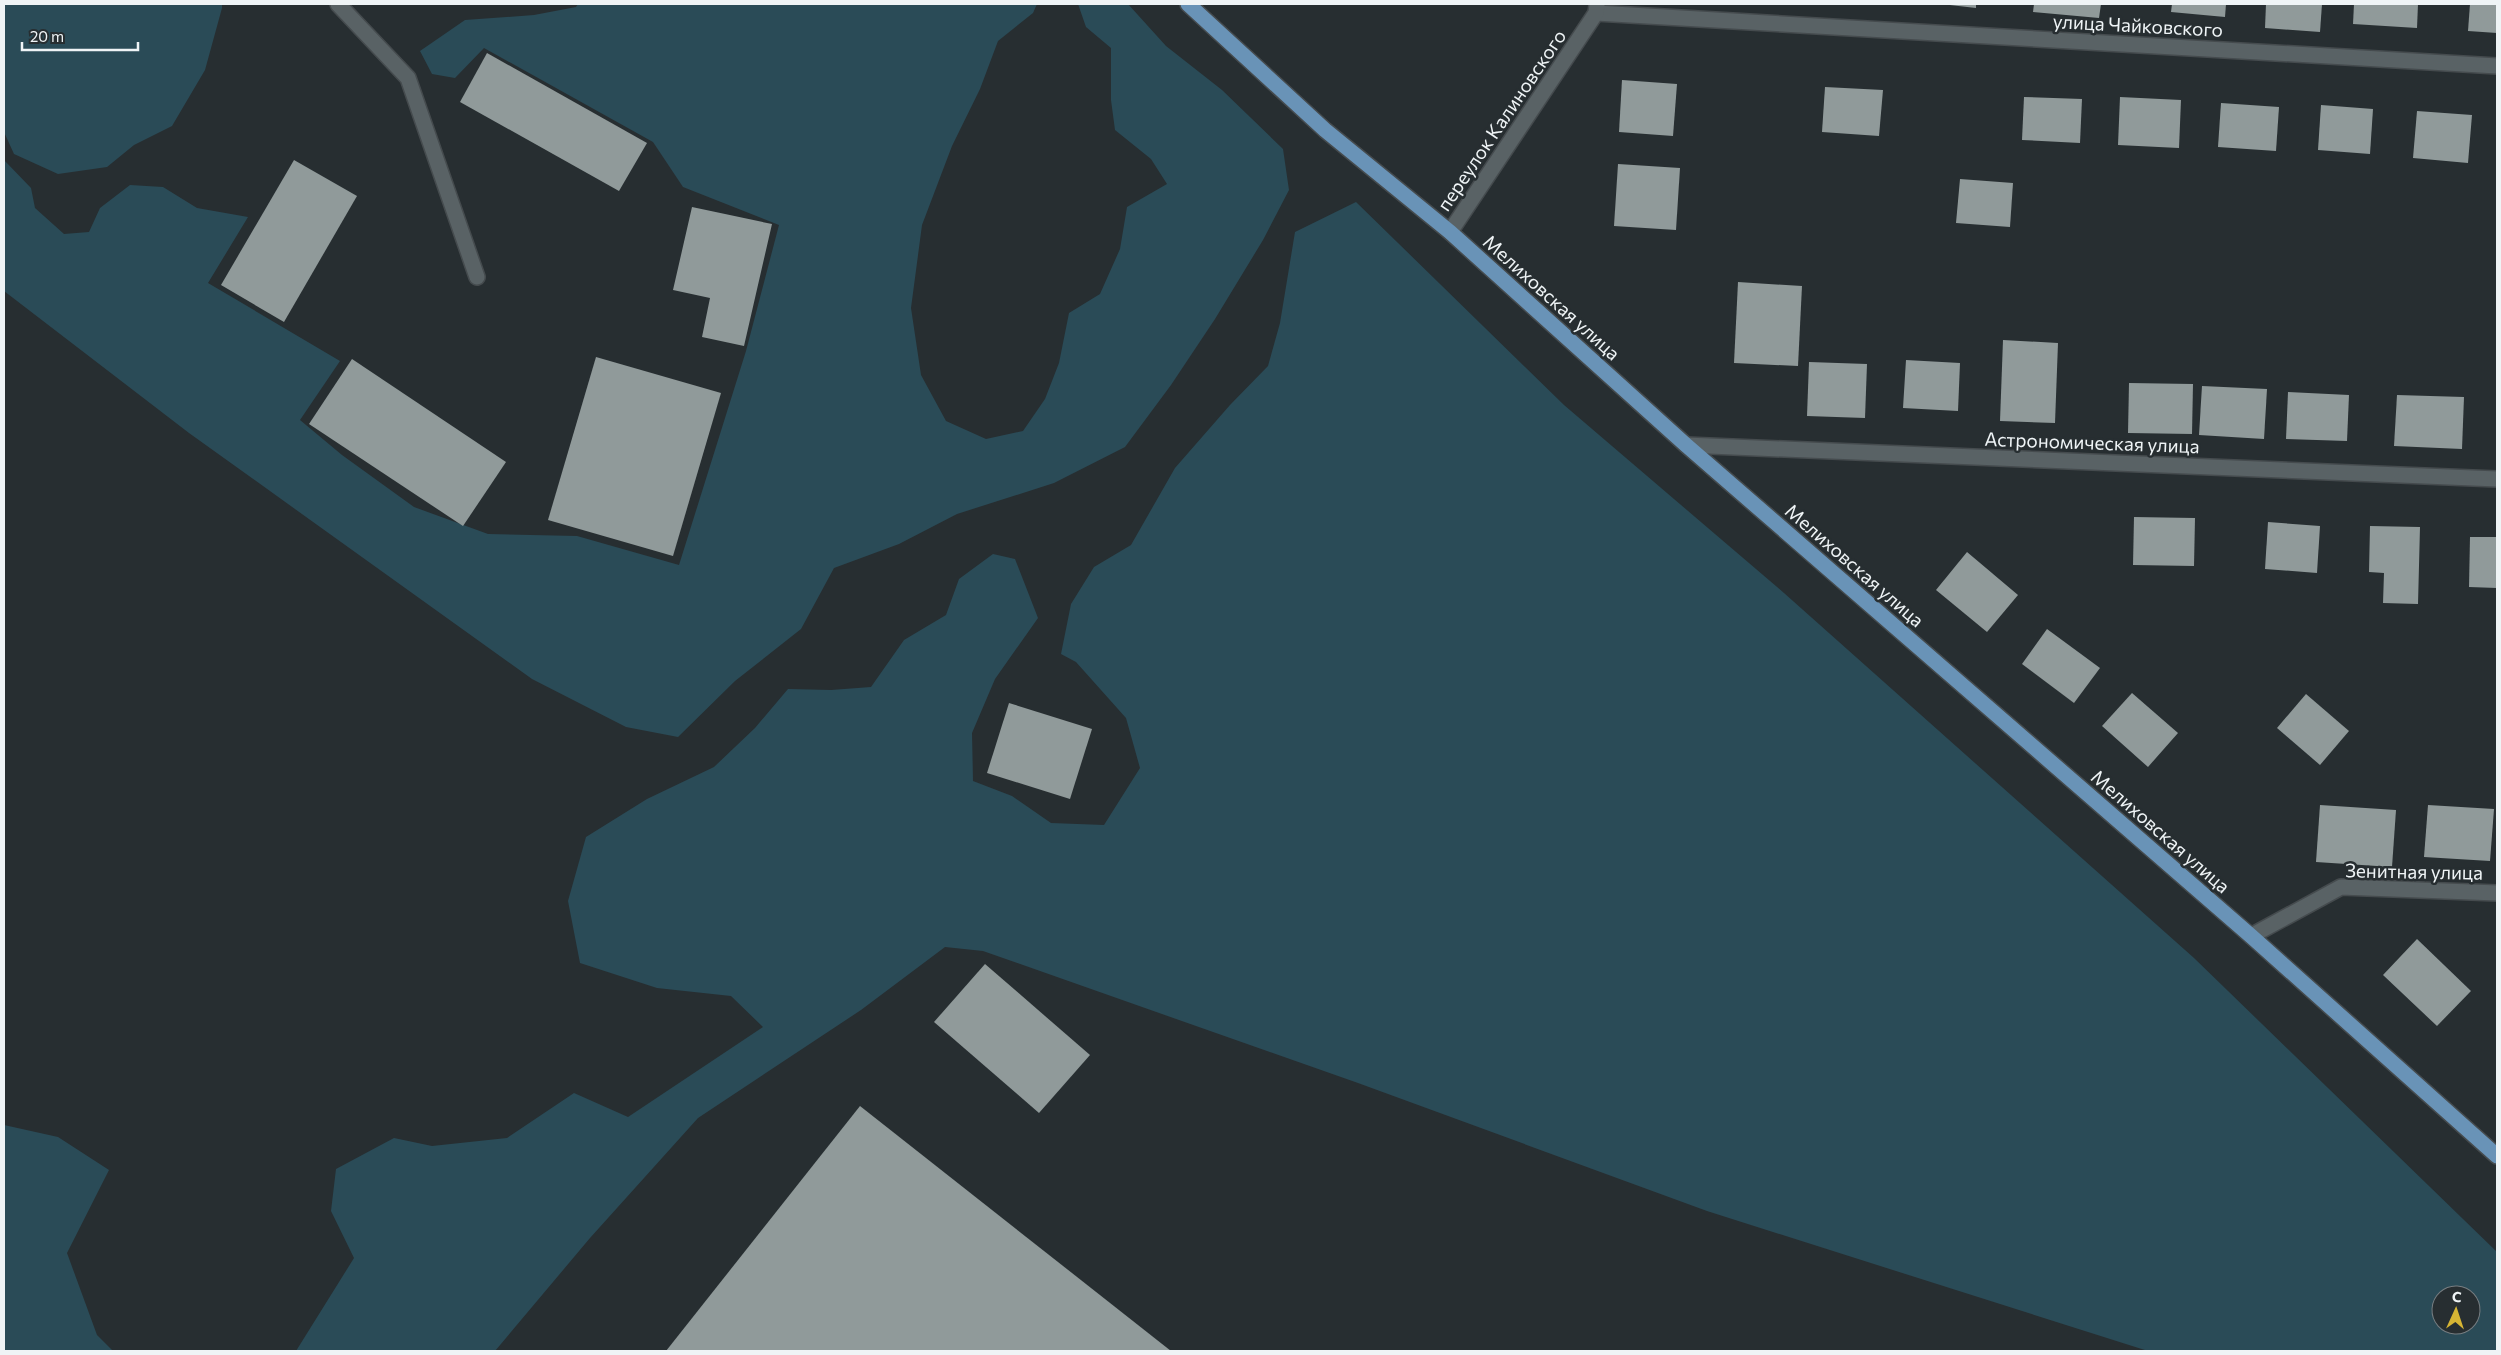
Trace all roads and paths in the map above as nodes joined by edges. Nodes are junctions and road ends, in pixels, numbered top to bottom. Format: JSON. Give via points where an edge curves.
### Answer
{"nodes":[{"id":1,"x":338,"y":4,"type":"edge"},
{"id":2,"x":1188,"y":4,"type":"edge"},
{"id":3,"x":1596,"y":9,"type":"edge"},
{"id":4,"x":2497,"y":66,"type":"edge"},
{"id":5,"x":1450,"y":232,"type":"junction"},
{"id":6,"x":477,"y":277,"type":"dead end"},
{"id":7,"x":1686,"y":445,"type":"junction"},
{"id":8,"x":2497,"y":479,"type":"edge"},
{"id":9,"x":2497,"y":892,"type":"edge"},
{"id":10,"x":2251,"y":936,"type":"junction"},
{"id":11,"x":2497,"y":1156,"type":"edge"}],
"edges":[{"from":1,"to":6,"type":"street","via":[[408,78]]},
{"from":2,"to":5,"type":"main road","name":"Мелиховская улица","via":[[1325,130]]},
{"from":3,"to":4,"type":"street","name":"улица Чайковского"},
{"from":3,"to":5,"type":"street","name":"переулок Калиновского"},
{"from":5,"to":7,"type":"main road","name":"Мелиховская улица"},
{"from":7,"to":8,"type":"street","name":"Астрономическая улица"},
{"from":7,"to":10,"type":"main road","name":"Мелиховская улица"},
{"from":9,"to":10,"type":"street","name":"Зенитная улица","via":[[2341,888]]},
{"from":10,"to":11,"type":"main road","name":"Мелиховская улица"}]}
